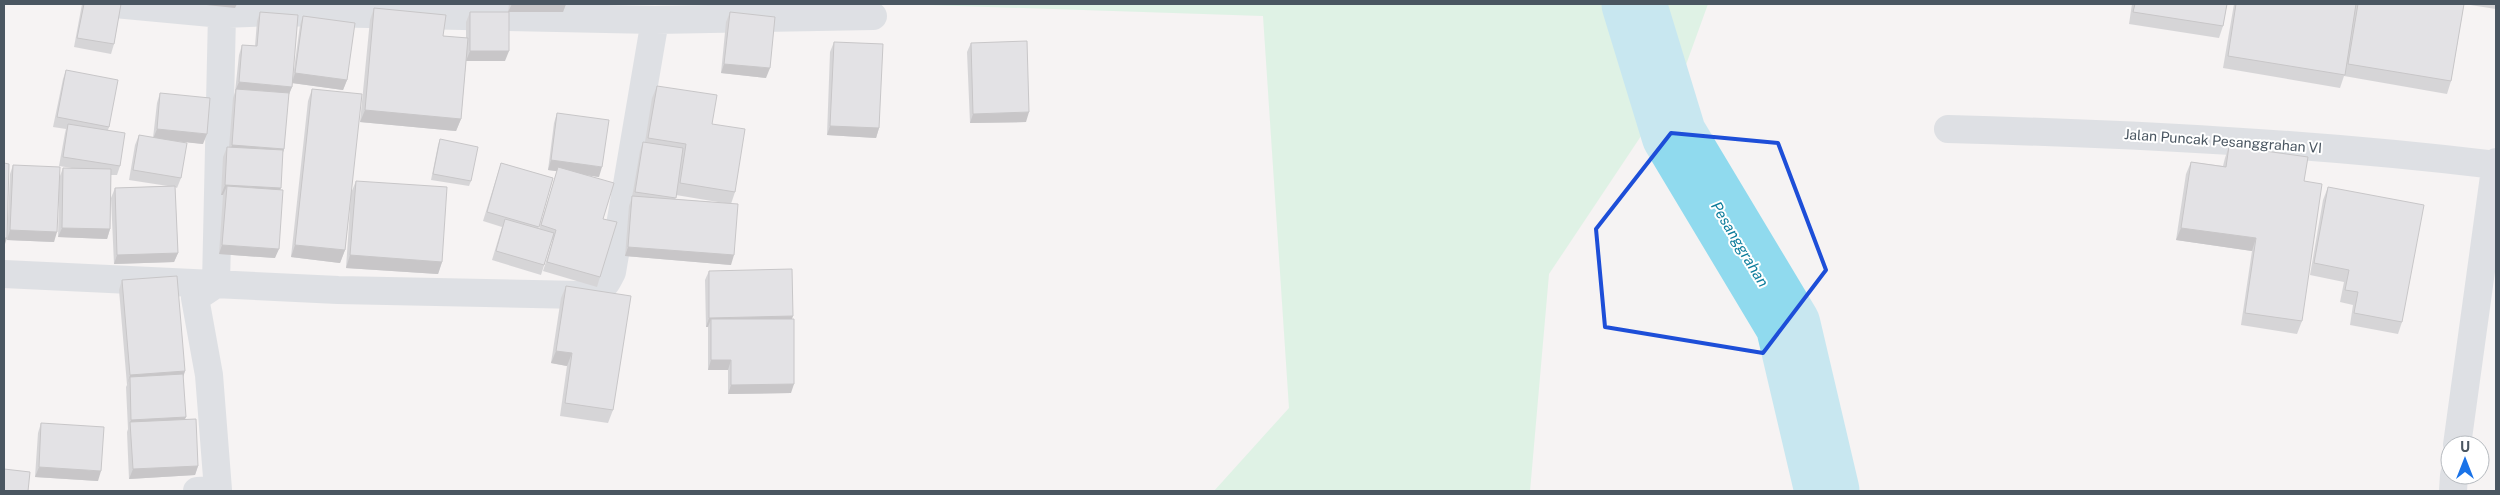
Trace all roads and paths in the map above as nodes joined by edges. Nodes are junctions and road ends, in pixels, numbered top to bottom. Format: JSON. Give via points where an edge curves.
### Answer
{"nodes":[{"id":1,"x":115,"y":4,"type":"edge"},
{"id":2,"x":275,"y":8,"type":"edge"},
{"id":3,"x":222,"y":14,"type":"junction"},
{"id":4,"x":873,"y":16,"type":"dead end"},
{"id":5,"x":655,"y":20,"type":"junction"},
{"id":6,"x":1948,"y":128,"type":"dead end"},
{"id":7,"x":2496,"y":164,"type":"edge"},
{"id":8,"x":4,"y":274,"type":"edge"},
{"id":9,"x":216,"y":284,"type":"junction"},
{"id":10,"x":2458,"y":435,"type":"edge"},
{"id":11,"x":197,"y":491,"type":"edge"}],
"edges":[{"from":1,"to":3,"type":"street"},
{"from":2,"to":3,"type":"street"},
{"from":2,"to":5,"type":"street"},
{"from":3,"to":9,"type":"street"},
{"from":4,"to":5,"type":"street"},
{"from":5,"to":9,"type":"street","via":[[612,272],[598,293],[348,290]]},
{"from":6,"to":7,"type":"street","name":"Jalan Puncak Pesanggrahan VI","via":[[2172,136]]},
{"from":7,"to":10,"type":"street"},
{"from":8,"to":9,"type":"street"},
{"from":9,"to":11,"type":"street","via":[[195,298],[209,375],[218,490]]}]}
